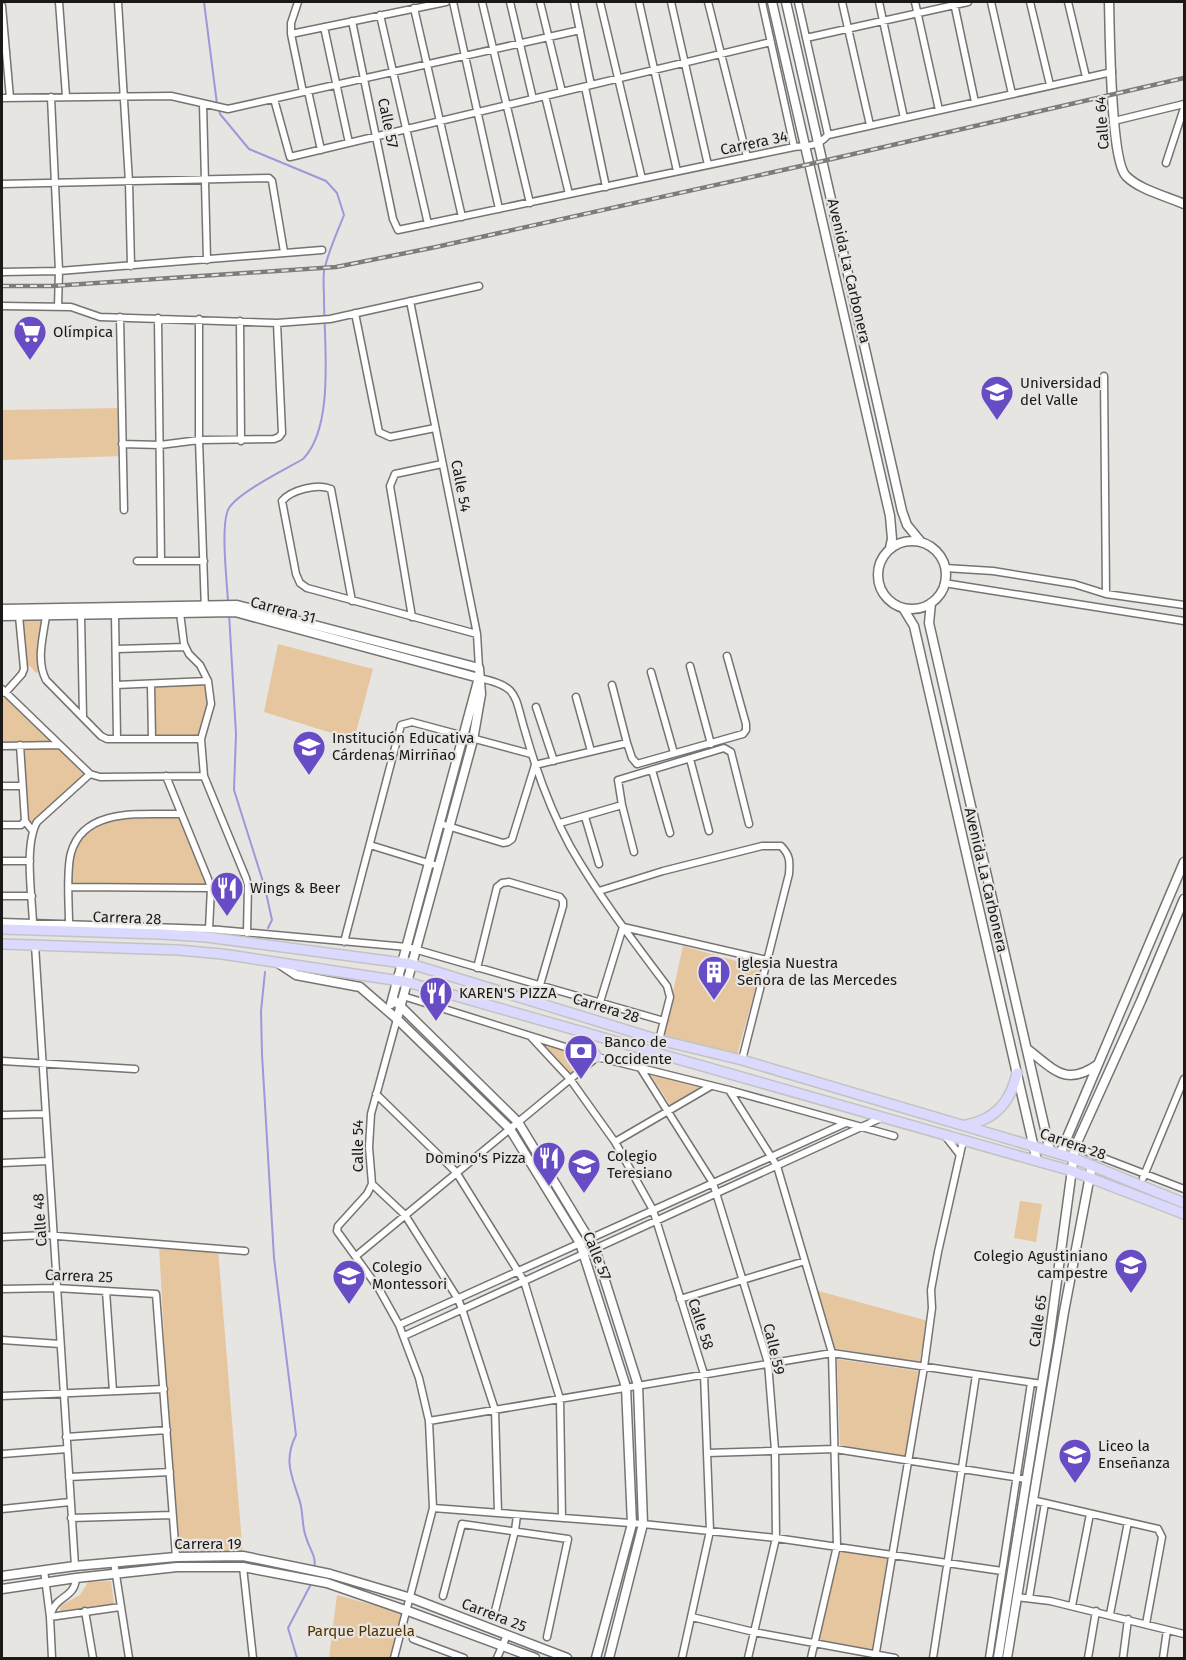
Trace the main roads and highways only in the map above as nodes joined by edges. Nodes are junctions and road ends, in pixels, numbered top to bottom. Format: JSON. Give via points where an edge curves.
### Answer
{"nodes":[{"id":1,"x":46,"y":923,"type":"road end"},
{"id":2,"x":2,"y":929,"type":"edge"},
{"id":3,"x":55,"y":930,"type":"junction"},
{"id":4,"x":2,"y":944,"type":"edge"},
{"id":5,"x":580,"y":1032,"type":"junction"},
{"id":6,"x":597,"y":1057,"type":"road end"},
{"id":7,"x":1017,"y":1073,"type":"road end"},
{"id":8,"x":965,"y":1125,"type":"junction"},
{"id":9,"x":1185,"y":1203,"type":"edge"},
{"id":10,"x":1185,"y":1214,"type":"edge"}],
"edges":[{"from":1,"to":3,"type":"main road"},
{"from":2,"to":3,"type":"main road","name":"Carrera 28"},
{"from":3,"to":8,"type":"main road","name":"Carrera 28","via":[[206,938],[407,963],[659,1040]]},
{"from":4,"to":5,"type":"main road","name":"Carrera 28","via":[[222,954],[402,981]]},
{"from":5,"to":6,"type":"main road"},
{"from":5,"to":10,"type":"main road","name":"Carrera 28","via":[[1072,1171]]},
{"from":7,"to":8,"type":"main road","via":[[1008,1098],[997,1111],[982,1121]]},
{"from":8,"to":9,"type":"main road","name":"Carrera 28","via":[[1073,1158]]}]}
